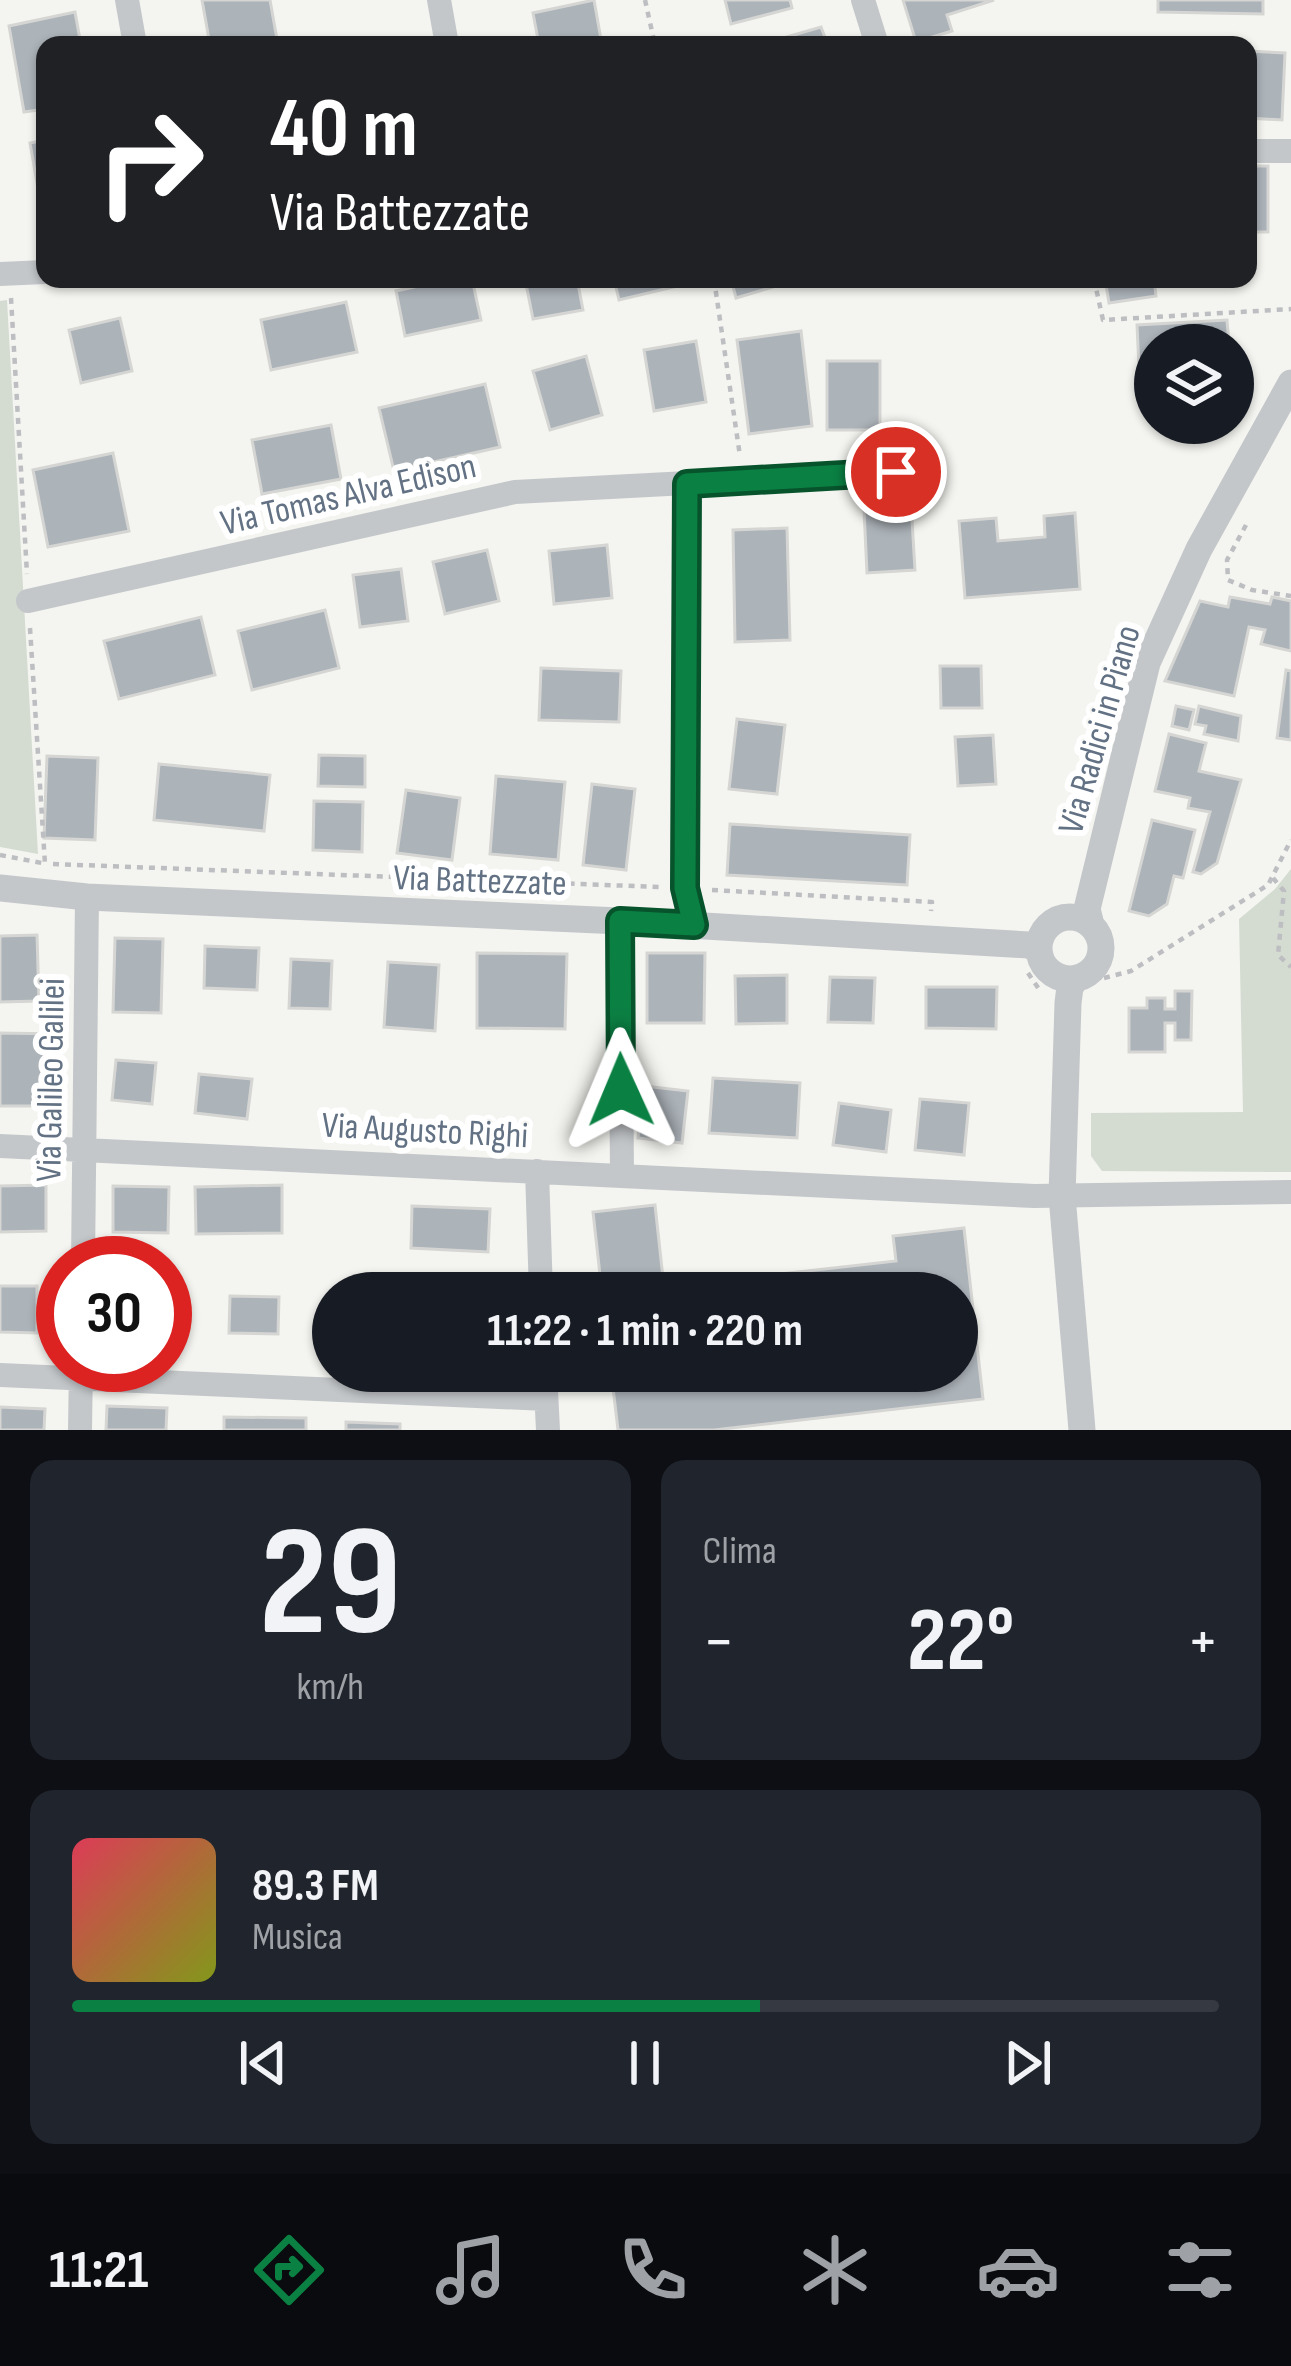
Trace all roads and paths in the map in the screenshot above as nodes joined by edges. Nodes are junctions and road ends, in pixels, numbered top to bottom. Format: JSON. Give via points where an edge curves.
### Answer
{"nodes":[{"id":1,"x":127,"y":0,"type":"edge"},
{"id":2,"x":439,"y":0,"type":"edge"},
{"id":3,"x":646,"y":0,"type":"edge"},
{"id":4,"x":863,"y":0,"type":"edge"},
{"id":5,"x":133,"y":36,"type":"edge"},
{"id":6,"x":445,"y":36,"type":"edge"},
{"id":7,"x":653,"y":36,"type":"edge"},
{"id":8,"x":874,"y":36,"type":"edge"},
{"id":9,"x":1257,"y":151,"type":"edge"},
{"id":10,"x":1291,"y":151,"type":"edge"},
{"id":11,"x":36,"y":272,"type":"edge"},
{"id":12,"x":0,"y":274,"type":"edge"},
{"id":13,"x":715,"y":288,"type":"edge"},
{"id":14,"x":1096,"y":288,"type":"edge"},
{"id":15,"x":1291,"y":309,"type":"edge"},
{"id":16,"x":1291,"y":382,"type":"edge"},
{"id":17,"x":896,"y":472,"type":"dead end"},
{"id":18,"x":743,"y":479,"type":"junction"},
{"id":19,"x":687,"y":484,"type":"junction"},
{"id":20,"x":1249,"y":518,"type":"dead end"},
{"id":21,"x":1291,"y":596,"type":"edge"},
{"id":22,"x":28,"y":601,"type":"dead end"},
{"id":23,"x":1291,"y":840,"type":"edge"},
{"id":24,"x":1273,"y":878,"type":"junction"},
{"id":25,"x":0,"y":888,"type":"edge"},
{"id":26,"x":87,"y":898,"type":"junction"},
{"id":27,"x":1084,"y":917,"type":"junction"},
{"id":28,"x":620,"y":921,"type":"junction"},
{"id":29,"x":694,"y":925,"type":"junction"},
{"id":30,"x":1036,"y":945,"type":"junction"},
{"id":31,"x":1291,"y":967,"type":"edge"},
{"id":32,"x":1076,"y":982,"type":"junction"},
{"id":33,"x":0,"y":1146,"type":"edge"},
{"id":34,"x":85,"y":1149,"type":"junction"},
{"id":35,"x":537,"y":1171,"type":"junction"},
{"id":36,"x":622,"y":1175,"type":"junction"},
{"id":37,"x":1291,"y":1192,"type":"edge"},
{"id":38,"x":1062,"y":1196,"type":"junction"},
{"id":39,"x":83,"y":1236,"type":"edge"},
{"id":40,"x":541,"y":1272,"type":"edge"},
{"id":41,"x":36,"y":1373,"type":"edge"},
{"id":42,"x":0,"y":1375,"type":"edge"},
{"id":43,"x":192,"y":1378,"type":"edge"},
{"id":44,"x":81,"y":1392,"type":"edge"},
{"id":45,"x":546,"y":1392,"type":"edge"},
{"id":46,"x":546,"y":1399,"type":"junction"},
{"id":47,"x":80,"y":1430,"type":"edge"},
{"id":48,"x":548,"y":1430,"type":"edge"},
{"id":49,"x":1082,"y":1430,"type":"edge"}],
"edges":[{"from":1,"to":5,"type":"street"},
{"from":2,"to":6,"type":"street"},
{"from":3,"to":7,"type":"path"},
{"from":4,"to":8,"type":"street"},
{"from":9,"to":10,"type":"street"},
{"from":11,"to":12,"type":"street"},
{"from":13,"to":18,"type":"path"},
{"from":14,"to":15,"type":"path","via":[[1102,320]]},
{"from":16,"to":27,"type":"street","name":"Via Radici in Piano","via":[[1147,663]]},
{"from":17,"to":18,"type":"street","name":"Via Tomas Alva Edison"},
{"from":18,"to":19,"type":"street","name":"Via Tomas Alva Edison"},
{"from":19,"to":22,"type":"street","name":"Via Tomas Alva Edison","via":[[515,493]]},
{"from":19,"to":29,"type":"street","via":[[685,888]]},
{"from":20,"to":21,"type":"path","via":[[1227,560],[1228,580]]},
{"from":23,"to":24,"type":"path"},
{"from":24,"to":31,"type":"path","via":[[1284,891],[1278,956]]},
{"from":24,"to":32,"type":"path","via":[[1131,971]]},
{"from":25,"to":26,"type":"street","name":"Via Battezzate"},
{"from":26,"to":28,"type":"street","name":"Via Battezzate"},
{"from":26,"to":34,"type":"street","name":"Via Galileo Galilei"},
{"from":27,"to":30,"type":"street","via":[[1055,922]]},
{"from":27,"to":32,"type":"street","name":"Via Radici in Piano","via":[[1101,953]]},
{"from":28,"to":29,"type":"street","name":"Via Battezzate"},
{"from":28,"to":36,"type":"street"},
{"from":29,"to":30,"type":"street","name":"Via Battezzate"},
{"from":30,"to":32,"type":"street","via":[[1047,969]]},
{"from":32,"to":38,"type":"street","name":"Via Radici in Piano"},
{"from":33,"to":34,"type":"street","name":"Via Augusto Righi"},
{"from":34,"to":35,"type":"street","name":"Via Augusto Righi"},
{"from":34,"to":39,"type":"street","name":"Via Galileo Galilei"},
{"from":35,"to":36,"type":"street","name":"Via Augusto Righi"},
{"from":35,"to":40,"type":"street"},
{"from":36,"to":38,"type":"street","name":"Via Augusto Righi"},
{"from":37,"to":38,"type":"street","name":"Via Augusto Righi"},
{"from":38,"to":49,"type":"street","name":"Via Radici in Piano"},
{"from":41,"to":42,"type":"street"},
{"from":43,"to":46,"type":"street"},
{"from":44,"to":47,"type":"street"},
{"from":45,"to":46,"type":"street"},
{"from":46,"to":48,"type":"street"}]}
